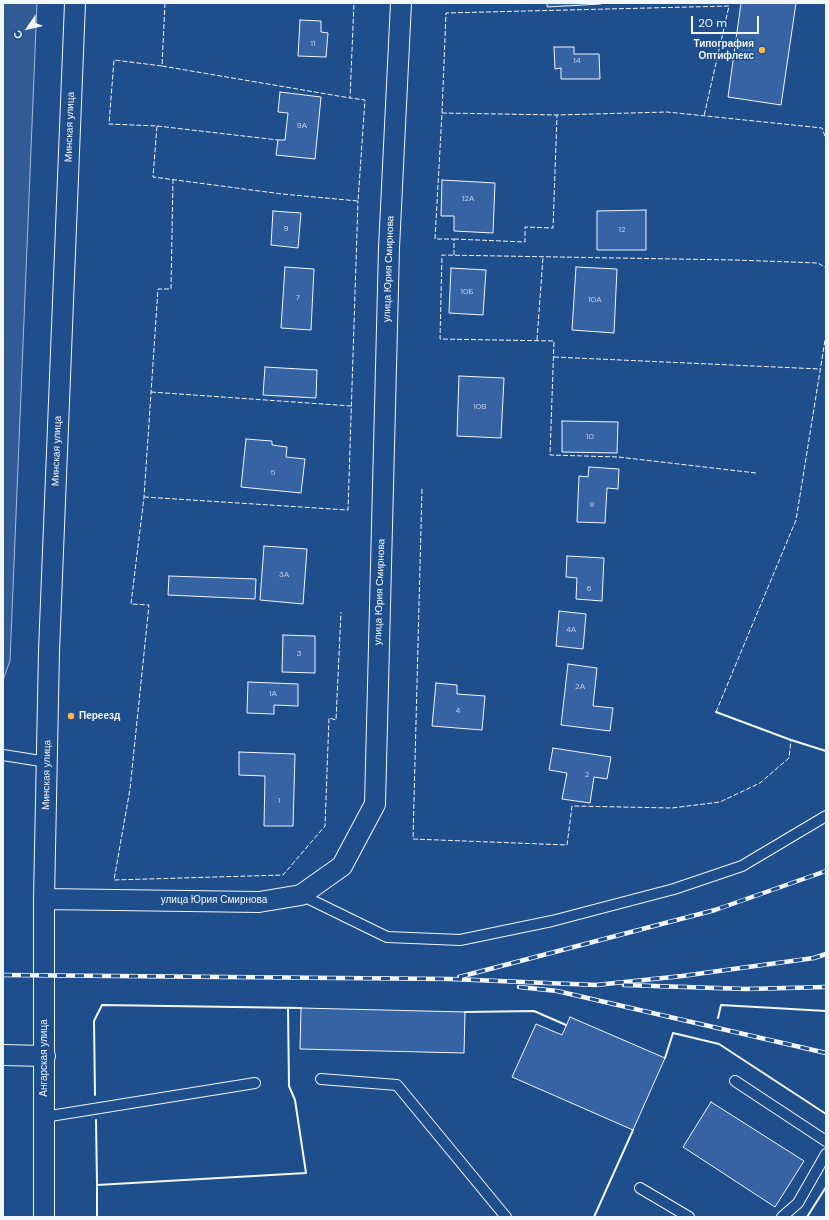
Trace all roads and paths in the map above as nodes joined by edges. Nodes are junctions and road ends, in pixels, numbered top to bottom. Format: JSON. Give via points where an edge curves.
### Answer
{"nodes":[{"id":1,"x":75,"y":3,"type":"edge"},
{"id":2,"x":401,"y":3,"type":"edge"},
{"id":3,"x":3,"y":755,"type":"edge"},
{"id":4,"x":47,"y":762,"type":"junction"},
{"id":5,"x":826,"y":816,"type":"edge"},
{"id":6,"x":301,"y":895,"type":"junction"},
{"id":7,"x":44,"y":899,"type":"junction"},
{"id":8,"x":3,"y":1055,"type":"edge"},
{"id":9,"x":45,"y":1056,"type":"junction"},
{"id":10,"x":321,"y":1079,"type":"dead end"},
{"id":11,"x":735,"y":1081,"type":"dead end"},
{"id":12,"x":255,"y":1083,"type":"dead end"},
{"id":13,"x":44,"y":1118,"type":"junction"},
{"id":14,"x":826,"y":1141,"type":"edge"},
{"id":15,"x":826,"y":1154,"type":"edge"},
{"id":16,"x":640,"y":1188,"type":"dead end"},
{"id":17,"x":44,"y":1217,"type":"edge"},
{"id":18,"x":506,"y":1217,"type":"edge"},
{"id":19,"x":689,"y":1217,"type":"edge"},
{"id":20,"x":782,"y":1217,"type":"edge"}],
"edges":[{"from":1,"to":4,"type":"street","name":"Минская улица","via":[[49,651]]},
{"from":2,"to":6,"type":"street","name":"улица Юрия Смирнова","via":[[389,248],[375,804],[342,866]]},
{"from":3,"to":4,"type":"lane"},
{"from":4,"to":7,"type":"street","name":"Минская улица"},
{"from":5,"to":6,"type":"lane","via":[[742,866],[674,889],[552,921],[460,940],[388,937]]},
{"from":6,"to":7,"type":"street","name":"улица Юрия Смирнова","via":[[259,902]]},
{"from":7,"to":9,"type":"street","name":"Ангарская улица"},
{"from":8,"to":9,"type":"street"},
{"from":9,"to":13,"type":"street","name":"Ангарская улица"},
{"from":10,"to":18,"type":"lane","via":[[398,1085]]},
{"from":11,"to":14,"type":"lane"},
{"from":12,"to":13,"type":"lane"},
{"from":13,"to":17,"type":"street","name":"Ангарская улица"},
{"from":15,"to":20,"type":"lane","via":[[798,1203]]},
{"from":16,"to":19,"type":"lane"}]}
